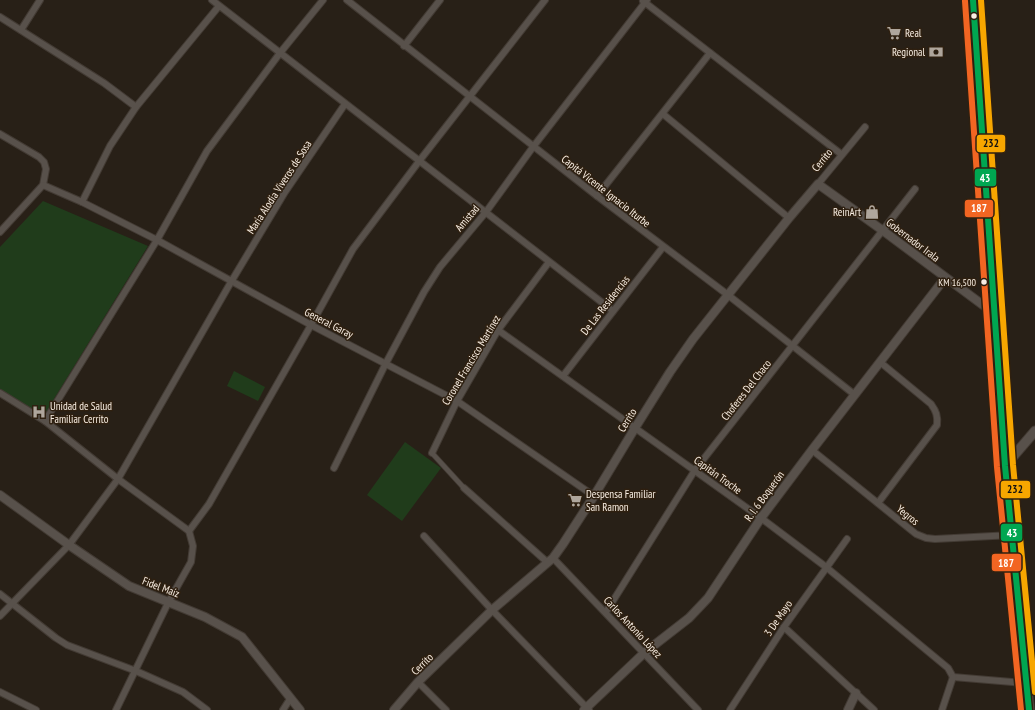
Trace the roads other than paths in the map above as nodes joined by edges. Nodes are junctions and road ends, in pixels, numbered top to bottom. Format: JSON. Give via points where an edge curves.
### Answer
{"nodes":[{"id":1,"x":40,"y":0,"type":"edge"},
{"id":2,"x":212,"y":0,"type":"edge"},
{"id":3,"x":323,"y":0,"type":"edge"},
{"id":4,"x":347,"y":0,"type":"edge"},
{"id":5,"x":440,"y":0,"type":"edge"},
{"id":6,"x":545,"y":0,"type":"edge"},
{"id":7,"x":973,"y":0,"type":"edge"},
{"id":8,"x":645,"y":1,"type":"edge"},
{"id":9,"x":219,"y":6,"type":"junction"},
{"id":10,"x":0,"y":17,"type":"edge"},
{"id":11,"x":21,"y":30,"type":"junction"},
{"id":12,"x":404,"y":46,"type":"junction"},
{"id":13,"x":280,"y":53,"type":"junction"},
{"id":14,"x":710,"y":53,"type":"junction"},
{"id":15,"x":470,"y":96,"type":"junction"},
{"id":16,"x":345,"y":104,"type":"junction"},
{"id":17,"x":136,"y":107,"type":"junction"},
{"id":18,"x":663,"y":114,"type":"junction"},
{"id":19,"x":865,"y":127,"type":"dead end"},
{"id":20,"x":0,"y":134,"type":"edge"},
{"id":21,"x":533,"y":146,"type":"junction"},
{"id":22,"x":841,"y":154,"type":"junction"},
{"id":23,"x":420,"y":160,"type":"junction"},
{"id":24,"x":818,"y":184,"type":"junction"},
{"id":25,"x":43,"y":185,"type":"junction"},
{"id":26,"x":915,"y":189,"type":"dead end"},
{"id":27,"x":597,"y":196,"type":"junction"},
{"id":28,"x":82,"y":202,"type":"junction"},
{"id":29,"x":486,"y":212,"type":"junction"},
{"id":30,"x":789,"y":218,"type":"junction"},
{"id":31,"x":1,"y":229,"type":"edge"},
{"id":32,"x":882,"y":230,"type":"junction"},
{"id":33,"x":156,"y":240,"type":"junction"},
{"id":34,"x":663,"y":247,"type":"junction"},
{"id":35,"x":549,"y":262,"type":"junction"},
{"id":36,"x":945,"y":278,"type":"junction"},
{"id":37,"x":231,"y":282,"type":"junction"},
{"id":38,"x":728,"y":295,"type":"junction"},
{"id":39,"x":613,"y":311,"type":"junction"},
{"id":40,"x":995,"y":314,"type":"junction"},
{"id":41,"x":311,"y":325,"type":"junction"},
{"id":42,"x":498,"y":330,"type":"junction"},
{"id":43,"x":793,"y":346,"type":"junction"},
{"id":44,"x":880,"y":362,"type":"junction"},
{"id":45,"x":386,"y":363,"type":"junction"},
{"id":46,"x":563,"y":376,"type":"junction"},
{"id":47,"x":0,"y":393,"type":"edge"},
{"id":48,"x":855,"y":395,"type":"junction"},
{"id":49,"x":457,"y":401,"type":"junction"},
{"id":50,"x":44,"y":421,"type":"junction"},
{"id":51,"x":635,"y":428,"type":"junction"},
{"id":52,"x":1035,"y":431,"type":"edge"},
{"id":53,"x":812,"y":450,"type":"junction"},
{"id":54,"x":432,"y":453,"type":"joint"},
{"id":55,"x":1005,"y":466,"type":"junction"},
{"id":56,"x":334,"y":468,"type":"dead end"},
{"id":57,"x":695,"y":470,"type":"junction"},
{"id":58,"x":118,"y":478,"type":"junction"},
{"id":59,"x":464,"y":488,"type":"joint"},
{"id":60,"x":0,"y":495,"type":"edge"},
{"id":61,"x":594,"y":496,"type":"junction"},
{"id":62,"x":878,"y":503,"type":"junction"},
{"id":63,"x":761,"y":518,"type":"junction"},
{"id":64,"x":189,"y":531,"type":"junction"},
{"id":65,"x":424,"y":536,"type":"dead end"},
{"id":66,"x":1012,"y":536,"type":"junction"},
{"id":67,"x":847,"y":539,"type":"dead end"},
{"id":68,"x":69,"y":545,"type":"junction"},
{"id":69,"x":550,"y":560,"type":"junction"},
{"id":70,"x":826,"y":567,"type":"junction"},
{"id":71,"x":0,"y":594,"type":"edge"},
{"id":72,"x":169,"y":601,"type":"junction"},
{"id":73,"x":12,"y":603,"type":"junction"},
{"id":74,"x":492,"y":610,"type":"junction"},
{"id":75,"x":606,"y":612,"type":"junction"},
{"id":76,"x":0,"y":616,"type":"edge"},
{"id":77,"x":784,"y":627,"type":"junction"},
{"id":78,"x":644,"y":653,"type":"junction"},
{"id":79,"x":136,"y":671,"type":"junction"},
{"id":80,"x":953,"y":677,"type":"junction"},
{"id":81,"x":418,"y":682,"type":"junction"},
{"id":82,"x":1025,"y":683,"type":"junction"},
{"id":83,"x":0,"y":692,"type":"edge"},
{"id":84,"x":856,"y":693,"type":"junction"},
{"id":85,"x":290,"y":699,"type":"junction"},
{"id":86,"x":18,"y":702,"type":"junction"},
{"id":87,"x":586,"y":709,"type":"edge"},
{"id":88,"x":16,"y":710,"type":"edge"},
{"id":89,"x":36,"y":710,"type":"edge"},
{"id":90,"x":116,"y":710,"type":"edge"},
{"id":91,"x":207,"y":710,"type":"edge"},
{"id":92,"x":283,"y":710,"type":"edge"},
{"id":93,"x":300,"y":710,"type":"edge"},
{"id":94,"x":394,"y":710,"type":"edge"},
{"id":95,"x":446,"y":710,"type":"edge"},
{"id":96,"x":698,"y":710,"type":"edge"},
{"id":97,"x":730,"y":710,"type":"edge"},
{"id":98,"x":848,"y":710,"type":"edge"},
{"id":99,"x":874,"y":710,"type":"edge"},
{"id":100,"x":942,"y":710,"type":"edge"},
{"id":101,"x":1029,"y":710,"type":"edge"}],
"edges":[{"from":1,"to":11,"type":"street"},
{"from":2,"to":9,"type":"street"},
{"from":3,"to":13,"type":"street"},
{"from":4,"to":12,"type":"street","name":"Capitá Vicente Ignacio Iturbe"},
{"from":5,"to":12,"type":"street"},
{"from":6,"to":15,"type":"street"},
{"from":7,"to":40,"type":"main road"},
{"from":8,"to":14,"type":"street"},
{"from":8,"to":21,"type":"street","name":"Amistad"},
{"from":9,"to":13,"type":"street"},
{"from":9,"to":17,"type":"street"},
{"from":10,"to":11,"type":"street"},
{"from":11,"to":17,"type":"street"},
{"from":12,"to":15,"type":"street","name":"Capitá Vicente Ignacio Iturbe"},
{"from":13,"to":16,"type":"street"},
{"from":13,"to":33,"type":"street","via":[[207,151]]},
{"from":14,"to":18,"type":"street"},
{"from":14,"to":22,"type":"street"},
{"from":15,"to":21,"type":"street","name":"Capitá Vicente Ignacio Iturbe"},
{"from":15,"to":23,"type":"street"},
{"from":16,"to":23,"type":"street"},
{"from":16,"to":37,"type":"street","name":"Maria Alodia Viveros de Sosa","via":[[285,192]]},
{"from":17,"to":28,"type":"street","via":[[110,146]]},
{"from":18,"to":27,"type":"street"},
{"from":18,"to":30,"type":"street"},
{"from":19,"to":22,"type":"street","name":"Cerrito"},
{"from":20,"to":25,"type":"street","via":[[44,162],[46,169]]},
{"from":21,"to":27,"type":"street","name":"Capitá Vicente Ignacio Iturbe"},
{"from":21,"to":29,"type":"street","name":"Amistad"},
{"from":22,"to":24,"type":"street","name":"Cerrito"},
{"from":23,"to":29,"type":"street"},
{"from":23,"to":41,"type":"street","via":[[353,249]]},
{"from":24,"to":30,"type":"street","name":"Cerrito"},
{"from":24,"to":32,"type":"street","name":"Gobernador Irala"},
{"from":25,"to":28,"type":"street","name":"General Garay"},
{"from":25,"to":31,"type":"street"},
{"from":26,"to":32,"type":"street","name":"Choferes Del Chaco"},
{"from":27,"to":34,"type":"street","name":"Capitá Vicente Ignacio Iturbe"},
{"from":28,"to":33,"type":"street","name":"General Garay"},
{"from":29,"to":35,"type":"street"},
{"from":29,"to":45,"type":"street","name":"Amistad","via":[[440,268],[424,292]]},
{"from":30,"to":38,"type":"street","name":"Cerrito"},
{"from":32,"to":36,"type":"street","name":"Gobernador Irala"},
{"from":32,"to":43,"type":"street","name":"Choferes Del Chaco"},
{"from":33,"to":37,"type":"street","name":"General Garay"},
{"from":33,"to":50,"type":"street"},
{"from":34,"to":38,"type":"street","name":"Capitá Vicente Ignacio Iturbe"},
{"from":34,"to":39,"type":"street","name":"De Las Residencias"},
{"from":35,"to":39,"type":"street"},
{"from":35,"to":42,"type":"street","name":"Coronel Francisco Martínez"},
{"from":36,"to":40,"type":"street","name":"Gobernador Irala"},
{"from":36,"to":44,"type":"street","name":"R. I. 6 Boquerón"},
{"from":37,"to":41,"type":"street","name":"General Garay"},
{"from":37,"to":58,"type":"street","name":"Maria Alodia Viveros de Sosa"},
{"from":38,"to":43,"type":"street","name":"Capitá Vicente Ignacio Iturbe"},
{"from":38,"to":51,"type":"street","name":"Cerrito","via":[[693,339]]},
{"from":39,"to":46,"type":"street","name":"De Las Residencias"},
{"from":40,"to":55,"type":"main road"},
{"from":41,"to":45,"type":"street","name":"General Garay"},
{"from":41,"to":64,"type":"street","via":[[208,504]]},
{"from":42,"to":46,"type":"street","name":"Capitán Troche"},
{"from":42,"to":49,"type":"street","name":"Coronel Francisco Martínez"},
{"from":43,"to":48,"type":"street","name":"Capitá Vicente Ignacio Iturbe"},
{"from":43,"to":57,"type":"street","name":"Choferes Del Chaco"},
{"from":44,"to":48,"type":"street","name":"R. I. 6 Boquerón"},
{"from":44,"to":62,"type":"street","via":[[931,404],[938,419],[937,425]]},
{"from":45,"to":49,"type":"street","name":"General Garay"},
{"from":45,"to":56,"type":"street","name":"Amistad"},
{"from":46,"to":51,"type":"street","name":"Capitán Troche"},
{"from":47,"to":50,"type":"street"},
{"from":48,"to":53,"type":"street","name":"R. I. 6 Boquerón"},
{"from":49,"to":54,"type":"street","name":"Coronel Francisco Martínez"},
{"from":49,"to":61,"type":"street","name":"General Garay"},
{"from":50,"to":58,"type":"street"},
{"from":51,"to":57,"type":"street","name":"Capitán Troche"},
{"from":51,"to":61,"type":"street","name":"Cerrito"},
{"from":52,"to":55,"type":"main road"},
{"from":53,"to":62,"type":"street","name":"Yegros"},
{"from":53,"to":63,"type":"street","name":"R. I. 6 Boquerón"},
{"from":54,"to":59,"type":"street"},
{"from":55,"to":66,"type":"main road"},
{"from":57,"to":63,"type":"street","name":"Capitán Troche"},
{"from":57,"to":75,"type":"street","name":"Choferes Del Chaco"},
{"from":58,"to":64,"type":"street"},
{"from":58,"to":68,"type":"street","name":"Maria Alodia Viveros de Sosa"},
{"from":59,"to":69,"type":"street","name":"Carlos Antonio López"},
{"from":60,"to":68,"type":"street","name":"Fidel Maíz"},
{"from":61,"to":69,"type":"street","name":"Cerrito"},
{"from":62,"to":66,"type":"street","name":"Yegros","via":[[916,534],[926,538]]},
{"from":63,"to":70,"type":"street","name":"Capitán Troche"},
{"from":63,"to":78,"type":"street","name":"R. I. 6 Boquerón","via":[[704,603]]},
{"from":64,"to":72,"type":"street","via":[[193,546],[191,562]]},
{"from":65,"to":74,"type":"street"},
{"from":66,"to":82,"type":"main road"},
{"from":67,"to":70,"type":"street","name":"3 De Mayo"},
{"from":68,"to":72,"type":"street","name":"Fidel Maíz","via":[[129,586]]},
{"from":68,"to":73,"type":"street","name":"Maria Alodia Viveros de Sosa"},
{"from":69,"to":74,"type":"street","name":"Cerrito"},
{"from":69,"to":75,"type":"street","name":"Carlos Antonio López"},
{"from":70,"to":77,"type":"street","name":"3 De Mayo"},
{"from":70,"to":80,"type":"street","name":"Capitán Troche","via":[[948,668]]},
{"from":71,"to":73,"type":"street"},
{"from":72,"to":79,"type":"street"},
{"from":72,"to":85,"type":"street","name":"Fidel Maíz","via":[[242,637]]},
{"from":73,"to":76,"type":"street","name":"Maria Alodia Viveros de Sosa"},
{"from":73,"to":79,"type":"street","via":[[67,645]]},
{"from":74,"to":81,"type":"street","name":"Cerrito"},
{"from":74,"to":87,"type":"street"},
{"from":75,"to":78,"type":"street","name":"Carlos Antonio López"},
{"from":77,"to":84,"type":"street"},
{"from":77,"to":97,"type":"street","name":"3 De Mayo"},
{"from":78,"to":87,"type":"street","name":"R. I. 6 Boquerón"},
{"from":78,"to":96,"type":"street","name":"Carlos Antonio López"},
{"from":79,"to":90,"type":"street"},
{"from":79,"to":91,"type":"street","via":[[183,692]]},
{"from":80,"to":82,"type":"street"},
{"from":80,"to":100,"type":"street"},
{"from":81,"to":94,"type":"street","name":"Cerrito"},
{"from":81,"to":95,"type":"street"},
{"from":82,"to":101,"type":"main road"},
{"from":83,"to":86,"type":"street"},
{"from":84,"to":98,"type":"street"},
{"from":84,"to":99,"type":"street"},
{"from":85,"to":92,"type":"street"},
{"from":85,"to":93,"type":"street","name":"Fidel Maíz"},
{"from":86,"to":88,"type":"street"},
{"from":86,"to":89,"type":"street"}]}
